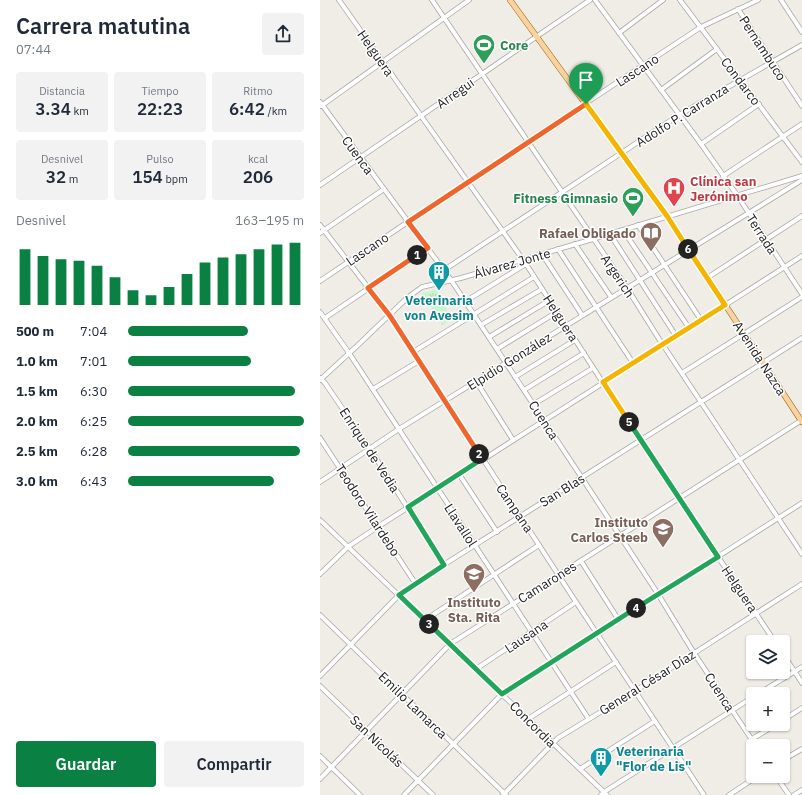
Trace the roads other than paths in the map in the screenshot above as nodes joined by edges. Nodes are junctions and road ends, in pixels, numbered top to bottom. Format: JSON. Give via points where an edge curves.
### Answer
{"nodes":[{"id":1,"x":339,"y":0,"type":"edge"},
{"id":2,"x":432,"y":0,"type":"edge"},
{"id":3,"x":469,"y":0,"type":"edge"},
{"id":4,"x":510,"y":0,"type":"edge"},
{"id":5,"x":590,"y":0,"type":"edge"},
{"id":6,"x":595,"y":0,"type":"edge"},
{"id":7,"x":663,"y":0,"type":"edge"},
{"id":8,"x":680,"y":0,"type":"edge"},
{"id":9,"x":758,"y":0,"type":"edge"},
{"id":10,"x":781,"y":0,"type":"edge"},
{"id":11,"x":738,"y":9,"type":"junction"},
{"id":12,"x":444,"y":18,"type":"junction"},
{"id":13,"x":701,"y":27,"type":"junction"},
{"id":14,"x":802,"y":32,"type":"edge"},
{"id":15,"x":619,"y":33,"type":"junction"},
{"id":16,"x":537,"y":37,"type":"junction"},
{"id":17,"x":802,"y":44,"type":"edge"},
{"id":18,"x":717,"y":49,"type":"junction"},
{"id":19,"x":382,"y":62,"type":"junction"},
{"id":20,"x":772,"y":62,"type":"junction"},
{"id":21,"x":643,"y":66,"type":"junction"},
{"id":22,"x":482,"y":74,"type":"junction"},
{"id":23,"x":740,"y":79,"type":"junction"},
{"id":24,"x":661,"y":90,"type":"junction"},
{"id":25,"x":321,"y":104,"type":"edge"},
{"id":26,"x":586,"y":104,"type":"junction"},
{"id":27,"x":759,"y":104,"type":"junction"},
{"id":28,"x":802,"y":106,"type":"edge"},
{"id":29,"x":679,"y":115,"type":"junction"},
{"id":30,"x":422,"y":116,"type":"junction"},
{"id":31,"x":802,"y":124,"type":"edge"},
{"id":32,"x":784,"y":136,"type":"junction"},
{"id":33,"x":527,"y":142,"type":"junction"},
{"id":34,"x":701,"y":144,"type":"junction"},
{"id":35,"x":622,"y":153,"type":"junction"},
{"id":36,"x":360,"y":157,"type":"junction"},
{"id":37,"x":802,"y":162,"type":"edge"},
{"id":38,"x":723,"y":176,"type":"junction"},
{"id":39,"x":802,"y":176,"type":"edge"},
{"id":40,"x":802,"y":180,"type":"edge"},
{"id":41,"x":468,"y":182,"type":"junction"},
{"id":42,"x":320,"y":185,"type":"edge"},
{"id":43,"x":384,"y":189,"type":"junction"},
{"id":44,"x":562,"y":192,"type":"junction"},
{"id":45,"x":737,"y":195,"type":"junction"},
{"id":46,"x":749,"y":214,"type":"junction"},
{"id":47,"x":667,"y":216,"type":"junction"},
{"id":48,"x":802,"y":216,"type":"edge"},
{"id":49,"x":408,"y":222,"type":"junction"},
{"id":50,"x":320,"y":225,"type":"edge"},
{"id":51,"x":638,"y":225,"type":"junction"},
{"id":52,"x":624,"y":230,"type":"junction"},
{"id":53,"x":322,"y":231,"type":"edge"},
{"id":54,"x":503,"y":232,"type":"junction"},
{"id":55,"x":610,"y":234,"type":"junction"},
{"id":56,"x":593,"y":239,"type":"junction"},
{"id":57,"x":766,"y":240,"type":"junction"},
{"id":58,"x":575,"y":244,"type":"junction"},
{"id":59,"x":428,"y":248,"type":"junction"},
{"id":60,"x":558,"y":249,"type":"junction"},
{"id":61,"x":689,"y":250,"type":"junction"},
{"id":62,"x":542,"y":254,"type":"junction"},
{"id":63,"x":802,"y":256,"type":"edge"},
{"id":64,"x":523,"y":259,"type":"junction"},
{"id":65,"x":348,"y":262,"type":"junction"},
{"id":66,"x":526,"y":264,"type":"junction"},
{"id":67,"x":665,"y":266,"type":"junction"},
{"id":68,"x":784,"y":267,"type":"junction"},
{"id":69,"x":444,"y":270,"type":"junction"},
{"id":70,"x":652,"y":274,"type":"junction"},
{"id":71,"x":534,"y":277,"type":"junction"},
{"id":72,"x":707,"y":278,"type":"junction"},
{"id":73,"x":451,"y":280,"type":"junction"},
{"id":74,"x":640,"y":280,"type":"junction"},
{"id":75,"x":320,"y":281,"type":"edge"},
{"id":76,"x":368,"y":288,"type":"junction"},
{"id":77,"x":627,"y":288,"type":"junction"},
{"id":78,"x":542,"y":289,"type":"junction"},
{"id":79,"x":802,"y":295,"type":"edge"},
{"id":80,"x":611,"y":297,"type":"junction"},
{"id":81,"x":550,"y":300,"type":"junction"},
{"id":82,"x":466,"y":301,"type":"junction"},
{"id":83,"x":725,"y":305,"type":"junction"},
{"id":84,"x":596,"y":307,"type":"junction"},
{"id":85,"x":320,"y":312,"type":"edge"},
{"id":86,"x":557,"y":312,"type":"junction"},
{"id":87,"x":474,"y":314,"type":"junction"},
{"id":88,"x":582,"y":315,"type":"junction"},
{"id":89,"x":390,"y":316,"type":"junction"},
{"id":90,"x":325,"y":318,"type":"junction"},
{"id":91,"x":700,"y":320,"type":"junction"},
{"id":92,"x":481,"y":325,"type":"junction"},
{"id":93,"x":566,"y":326,"type":"junction"},
{"id":94,"x":689,"y":328,"type":"junction"},
{"id":95,"x":744,"y":334,"type":"junction"},
{"id":96,"x":676,"y":336,"type":"junction"},
{"id":97,"x":489,"y":338,"type":"junction"},
{"id":98,"x":802,"y":338,"type":"edge"},
{"id":99,"x":575,"y":340,"type":"junction"},
{"id":100,"x":663,"y":344,"type":"junction"},
{"id":101,"x":497,"y":349,"type":"junction"},
{"id":102,"x":413,"y":352,"type":"junction"},
{"id":103,"x":349,"y":353,"type":"junction"},
{"id":104,"x":584,"y":353,"type":"junction"},
{"id":105,"x":419,"y":361,"type":"junction"},
{"id":106,"x":506,"y":363,"type":"junction"},
{"id":107,"x":633,"y":363,"type":"junction"},
{"id":108,"x":763,"y":363,"type":"junction"},
{"id":109,"x":594,"y":368,"type":"junction"},
{"id":110,"x":682,"y":373,"type":"junction"},
{"id":111,"x":515,"y":377,"type":"junction"},
{"id":112,"x":320,"y":379,"type":"edge"},
{"id":113,"x":476,"y":381,"type":"junction"},
{"id":114,"x":603,"y":382,"type":"junction"},
{"id":115,"x":373,"y":389,"type":"junction"},
{"id":116,"x":524,"y":390,"type":"junction"},
{"id":117,"x":445,"y":400,"type":"junction"},
{"id":118,"x":701,"y":401,"type":"junction"},
{"id":119,"x":534,"y":404,"type":"junction"},
{"id":120,"x":544,"y":420,"type":"junction"},
{"id":121,"x":802,"y":421,"type":"edge"},
{"id":122,"x":399,"y":429,"type":"junction"},
{"id":123,"x":320,"y":438,"type":"edge"},
{"id":124,"x":513,"y":440,"type":"junction"},
{"id":125,"x":640,"y":440,"type":"junction"},
{"id":126,"x":370,"y":449,"type":"junction"},
{"id":127,"x":482,"y":459,"type":"junction"},
{"id":128,"x":740,"y":460,"type":"junction"},
{"id":129,"x":340,"y":468,"type":"junction"},
{"id":130,"x":459,"y":474,"type":"junction"},
{"id":131,"x":582,"y":478,"type":"junction"},
{"id":132,"x":320,"y":482,"type":"edge"},
{"id":133,"x":437,"y":488,"type":"junction"},
{"id":134,"x":680,"y":499,"type":"junction"},
{"id":135,"x":802,"y":502,"type":"edge"},
{"id":136,"x":408,"y":507,"type":"junction"},
{"id":137,"x":520,"y":516,"type":"junction"},
{"id":138,"x":778,"y":518,"type":"junction"},
{"id":139,"x":321,"y":522,"type":"edge"},
{"id":140,"x":379,"y":526,"type":"junction"},
{"id":141,"x":497,"y":532,"type":"junction"},
{"id":142,"x":620,"y":536,"type":"junction"},
{"id":143,"x":539,"y":545,"type":"junction"},
{"id":144,"x":349,"y":546,"type":"junction"},
{"id":145,"x":475,"y":546,"type":"junction"},
{"id":146,"x":802,"y":554,"type":"edge"},
{"id":147,"x":718,"y":557,"type":"junction"},
{"id":148,"x":581,"y":561,"type":"junction"},
{"id":149,"x":444,"y":565,"type":"junction"},
{"id":150,"x":320,"y":574,"type":"edge"},
{"id":151,"x":494,"y":575,"type":"junction"},
{"id":152,"x":559,"y":575,"type":"junction"},
{"id":153,"x":415,"y":583,"type":"junction"},
{"id":154,"x":802,"y":584,"type":"edge"},
{"id":155,"x":658,"y":594,"type":"junction"},
{"id":156,"x":399,"y":595,"type":"junction"},
{"id":157,"x":576,"y":602,"type":"junction"},
{"id":158,"x":513,"y":603,"type":"junction"},
{"id":159,"x":756,"y":614,"type":"junction"},
{"id":160,"x":320,"y":615,"type":"edge"},
{"id":161,"x":618,"y":619,"type":"junction"},
{"id":162,"x":425,"y":620,"type":"junction"},
{"id":163,"x":532,"y":632,"type":"junction"},
{"id":164,"x":597,"y":633,"type":"junction"},
{"id":165,"x":770,"y":635,"type":"edge"},
{"id":166,"x":450,"y":644,"type":"junction"},
{"id":167,"x":350,"y":645,"type":"junction"},
{"id":168,"x":694,"y":653,"type":"junction"},
{"id":169,"x":551,"y":662,"type":"junction"},
{"id":170,"x":616,"y":662,"type":"junction"},
{"id":171,"x":790,"y":665,"type":"edge"},
{"id":172,"x":802,"y":667,"type":"edge"},
{"id":173,"x":476,"y":669,"type":"junction"},
{"id":174,"x":794,"y":672,"type":"junction"},
{"id":175,"x":320,"y":676,"type":"edge"},
{"id":176,"x":802,"y":683,"type":"edge"},
{"id":177,"x":320,"y":686,"type":"edge"},
{"id":178,"x":769,"y":687,"type":"edge"},
{"id":179,"x":570,"y":691,"type":"junction"},
{"id":180,"x":635,"y":691,"type":"junction"},
{"id":181,"x":502,"y":694,"type":"junction"},
{"id":182,"x":401,"y":695,"type":"junction"},
{"id":183,"x":746,"y":701,"type":"edge"},
{"id":184,"x":802,"y":708,"type":"edge"},
{"id":185,"x":732,"y":710,"type":"junction"},
{"id":186,"x":790,"y":716,"type":"edge"},
{"id":187,"x":588,"y":718,"type":"junction"},
{"id":188,"x":528,"y":719,"type":"junction"},
{"id":189,"x":655,"y":721,"type":"junction"},
{"id":190,"x":367,"y":731,"type":"junction"},
{"id":191,"x":765,"y":731,"type":"edge"},
{"id":192,"x":752,"y":739,"type":"joint"},
{"id":193,"x":552,"y":743,"type":"junction"},
{"id":194,"x":453,"y":744,"type":"junction"},
{"id":195,"x":674,"y":748,"type":"junction"},
{"id":196,"x":802,"y":749,"type":"edge"},
{"id":197,"x":320,"y":756,"type":"edge"},
{"id":198,"x":790,"y":756,"type":"edge"},
{"id":199,"x":332,"y":767,"type":"junction"},
{"id":200,"x":580,"y":769,"type":"junction"},
{"id":201,"x":320,"y":779,"type":"edge"},
{"id":202,"x":418,"y":781,"type":"junction"},
{"id":203,"x":747,"y":783,"type":"edge"},
{"id":204,"x":781,"y":783,"type":"edge"},
{"id":205,"x":802,"y":790,"type":"edge"},
{"id":206,"x":505,"y":794,"type":"edge"},
{"id":207,"x":604,"y":794,"type":"edge"},
{"id":208,"x":360,"y":795,"type":"edge"},
{"id":209,"x":404,"y":795,"type":"edge"},
{"id":210,"x":433,"y":795,"type":"edge"},
{"id":211,"x":704,"y":795,"type":"edge"},
{"id":212,"x":729,"y":795,"type":"edge"},
{"id":213,"x":789,"y":795,"type":"edge"},
{"id":214,"x":794,"y":795,"type":"edge"}],
"edges":[{"from":1,"to":19,"type":"street","name":"Helguera"},
{"from":2,"to":12,"type":"street","name":"Argerich"},
{"from":3,"to":12,"type":"street"},
{"from":4,"to":16,"type":"main road","name":"Avenida Nazca"},
{"from":5,"to":16,"type":"street","name":"Arregui"},
{"from":6,"to":15,"type":"street","name":"Terrada"},
{"from":7,"to":15,"type":"street"},
{"from":8,"to":13,"type":"street","name":"Condarco"},
{"from":9,"to":11,"type":"street","name":"Lascano"},
{"from":10,"to":14,"type":"street"},
{"from":11,"to":13,"type":"street","name":"Lascano"},
{"from":11,"to":20,"type":"street","name":"Pernambuco"},
{"from":12,"to":19,"type":"street"},
{"from":12,"to":22,"type":"street","name":"Argerich"},
{"from":13,"to":18,"type":"street","name":"Condarco"},
{"from":13,"to":21,"type":"street","name":"Lascano"},
{"from":15,"to":21,"type":"street","name":"Terrada"},
{"from":16,"to":22,"type":"street","name":"Arregui"},
{"from":16,"to":26,"type":"main road","name":"Avenida Nazca"},
{"from":17,"to":20,"type":"street","name":"Adolfo P. Carranza"},
{"from":18,"to":23,"type":"street","name":"Condarco"},
{"from":18,"to":24,"type":"street"},
{"from":19,"to":25,"type":"street"},
{"from":19,"to":30,"type":"street","name":"Helguera"},
{"from":20,"to":23,"type":"street","name":"Adolfo P. Carranza"},
{"from":20,"to":28,"type":"street","name":"Pernambuco"},
{"from":21,"to":24,"type":"street","name":"Terrada"},
{"from":21,"to":26,"type":"street","name":"Lascano"},
{"from":22,"to":30,"type":"street","name":"Arregui"},
{"from":22,"to":33,"type":"street","name":"Argerich"},
{"from":23,"to":27,"type":"street","name":"Condarco"},
{"from":23,"to":29,"type":"street","name":"Adolfo P. Carranza"},
{"from":24,"to":29,"type":"street","name":"Terrada"},
{"from":25,"to":36,"type":"street","name":"Cuenca"},
{"from":26,"to":33,"type":"street","name":"Lascano"},
{"from":26,"to":35,"type":"main road","name":"Avenida Nazca"},
{"from":27,"to":32,"type":"street","name":"Condarco"},
{"from":27,"to":34,"type":"street"},
{"from":29,"to":34,"type":"street","name":"Terrada"},
{"from":29,"to":35,"type":"street","name":"Adolfo P. Carranza"},
{"from":30,"to":36,"type":"street","name":"Arregui"},
{"from":30,"to":41,"type":"street","name":"Helguera"},
{"from":31,"to":32,"type":"street"},
{"from":32,"to":37,"type":"street","name":"Condarco"},
{"from":32,"to":38,"type":"street"},
{"from":33,"to":41,"type":"street","name":"Lascano"},
{"from":33,"to":44,"type":"street","name":"Argerich"},
{"from":34,"to":38,"type":"street","name":"Terrada"},
{"from":35,"to":44,"type":"street","name":"Adolfo P. Carranza"},
{"from":35,"to":47,"type":"main road","name":"Avenida Nazca"},
{"from":36,"to":42,"type":"street","name":"Arregui"},
{"from":36,"to":43,"type":"street","name":"Cuenca"},
{"from":38,"to":45,"type":"street","name":"Terrada"},
{"from":39,"to":45,"type":"street","name":"Álvarez Jonte"},
{"from":40,"to":46,"type":"street","name":"Elpidio González"},
{"from":41,"to":49,"type":"street","name":"Lascano"},
{"from":41,"to":54,"type":"street","name":"Helguera"},
{"from":43,"to":49,"type":"street","name":"Cuenca"},
{"from":43,"to":53,"type":"street"},
{"from":44,"to":54,"type":"street","name":"Adolfo P. Carranza"},
{"from":44,"to":56,"type":"street","name":"Argerich"},
{"from":45,"to":46,"type":"street","name":"Terrada"},
{"from":45,"to":47,"type":"street","name":"Álvarez Jonte"},
{"from":46,"to":57,"type":"street","name":"Terrada"},
{"from":46,"to":61,"type":"street","name":"Elpidio González"},
{"from":47,"to":51,"type":"street","name":"Álvarez Jonte"},
{"from":47,"to":61,"type":"main road","name":"Avenida Nazca"},
{"from":48,"to":57,"type":"street"},
{"from":49,"to":59,"type":"street","name":"Cuenca"},
{"from":49,"to":65,"type":"street","name":"Lascano"},
{"from":50,"to":53,"type":"street","name":"Campana"},
{"from":51,"to":52,"type":"street","name":"Álvarez Jonte"},
{"from":51,"to":67,"type":"street"},
{"from":52,"to":55,"type":"street","name":"Álvarez Jonte"},
{"from":52,"to":70,"type":"street"},
{"from":53,"to":65,"type":"street","name":"Campana"},
{"from":54,"to":64,"type":"street","name":"Helguera"},
{"from":54,"to":69,"type":"street","name":"Adolfo P. Carranza"},
{"from":55,"to":56,"type":"street","name":"Álvarez Jonte"},
{"from":55,"to":74,"type":"street"},
{"from":56,"to":58,"type":"street","name":"Álvarez Jonte"},
{"from":56,"to":77,"type":"street","name":"Argerich"},
{"from":57,"to":68,"type":"street","name":"Terrada"},
{"from":57,"to":72,"type":"street"},
{"from":58,"to":60,"type":"street","name":"Álvarez Jonte"},
{"from":58,"to":80,"type":"street"},
{"from":59,"to":69,"type":"street","name":"Cuenca"},
{"from":59,"to":76,"type":"street"},
{"from":60,"to":62,"type":"street","name":"Álvarez Jonte"},
{"from":60,"to":84,"type":"street"},
{"from":61,"to":67,"type":"street","name":"Elpidio González"},
{"from":61,"to":72,"type":"main road","name":"Avenida Nazca"},
{"from":62,"to":64,"type":"street","name":"Álvarez Jonte"},
{"from":62,"to":88,"type":"street"},
{"from":63,"to":68,"type":"street"},
{"from":64,"to":66,"type":"street","name":"Helguera"},
{"from":64,"to":73,"type":"street","name":"Álvarez Jonte"},
{"from":65,"to":75,"type":"street","name":"Lascano"},
{"from":65,"to":76,"type":"street","name":"Campana"},
{"from":66,"to":71,"type":"street","name":"Helguera"},
{"from":66,"to":82,"type":"street"},
{"from":67,"to":70,"type":"street","name":"Elpidio González"},
{"from":67,"to":91,"type":"street"},
{"from":68,"to":79,"type":"street","name":"Terrada"},
{"from":68,"to":83,"type":"street"},
{"from":69,"to":73,"type":"street","name":"Cuenca"},
{"from":70,"to":74,"type":"street","name":"Elpidio González"},
{"from":70,"to":94,"type":"street"},
{"from":71,"to":78,"type":"street","name":"Helguera"},
{"from":71,"to":87,"type":"street"},
{"from":72,"to":83,"type":"main road","name":"Avenida Nazca"},
{"from":73,"to":82,"type":"street","name":"Cuenca"},
{"from":73,"to":89,"type":"street","name":"Álvarez Jonte","via":[[419,289]]},
{"from":74,"to":77,"type":"street","name":"Elpidio González"},
{"from":74,"to":96,"type":"street"},
{"from":76,"to":89,"type":"street","name":"Campana"},
{"from":76,"to":90,"type":"street"},
{"from":77,"to":80,"type":"street","name":"Elpidio González"},
{"from":77,"to":100,"type":"street","name":"Argerich"},
{"from":78,"to":81,"type":"street","name":"Helguera"},
{"from":78,"to":92,"type":"street"},
{"from":79,"to":95,"type":"street"},
{"from":80,"to":84,"type":"street","name":"Elpidio González"},
{"from":81,"to":86,"type":"street","name":"Helguera"},
{"from":81,"to":97,"type":"street"},
{"from":82,"to":87,"type":"street","name":"Cuenca"},
{"from":83,"to":91,"type":"street"},
{"from":83,"to":95,"type":"main road","name":"Avenida Nazca"},
{"from":84,"to":88,"type":"street","name":"Elpidio González"},
{"from":84,"to":107,"type":"street"},
{"from":85,"to":90,"type":"street","name":"Llavallol"},
{"from":86,"to":93,"type":"street","name":"Helguera"},
{"from":86,"to":101,"type":"street"},
{"from":87,"to":92,"type":"street","name":"Cuenca"},
{"from":87,"to":102,"type":"street"},
{"from":88,"to":93,"type":"street","name":"Elpidio González"},
{"from":89,"to":102,"type":"street","name":"Campana"},
{"from":89,"to":103,"type":"street","name":"Álvarez Jonte"},
{"from":90,"to":103,"type":"street","name":"Llavallol"},
{"from":91,"to":94,"type":"street"},
{"from":92,"to":97,"type":"street","name":"Cuenca"},
{"from":93,"to":99,"type":"street","name":"Helguera"},
{"from":93,"to":106,"type":"street","name":"Elpidio González"},
{"from":94,"to":96,"type":"street"},
{"from":95,"to":108,"type":"main road","name":"Avenida Nazca"},
{"from":95,"to":110,"type":"street"},
{"from":96,"to":100,"type":"street"},
{"from":97,"to":101,"type":"street","name":"Cuenca"},
{"from":98,"to":108,"type":"street","name":"San Blas"},
{"from":99,"to":104,"type":"street","name":"Helguera"},
{"from":99,"to":111,"type":"street"},
{"from":100,"to":107,"type":"street"},
{"from":100,"to":110,"type":"street","name":"Argerich"},
{"from":101,"to":106,"type":"street","name":"Cuenca"},
{"from":102,"to":105,"type":"street","name":"Campana"},
{"from":103,"to":112,"type":"street","name":"Álvarez Jonte"},
{"from":103,"to":115,"type":"street","name":"Llavallol"},
{"from":104,"to":109,"type":"street","name":"Helguera"},
{"from":104,"to":116,"type":"street"},
{"from":105,"to":115,"type":"street"},
{"from":105,"to":117,"type":"street","name":"Campana"},
{"from":106,"to":111,"type":"street","name":"Cuenca"},
{"from":106,"to":113,"type":"street","name":"Elpidio González"},
{"from":107,"to":114,"type":"street"},
{"from":108,"to":118,"type":"street","name":"San Blas"},
{"from":108,"to":121,"type":"main road","name":"Avenida Nazca"},
{"from":109,"to":114,"type":"street","name":"Helguera"},
{"from":109,"to":119,"type":"street"},
{"from":110,"to":118,"type":"street","name":"Argerich"},
{"from":111,"to":116,"type":"street","name":"Cuenca"},
{"from":112,"to":126,"type":"street","name":"Enrique de Vedia"},
{"from":113,"to":117,"type":"street","name":"Elpidio González"},
{"from":113,"to":124,"type":"street"},
{"from":114,"to":120,"type":"street"},
{"from":114,"to":125,"type":"street","name":"Helguera"},
{"from":115,"to":122,"type":"street","name":"Llavallol"},
{"from":116,"to":119,"type":"street","name":"Cuenca"},
{"from":117,"to":122,"type":"street","name":"Elpidio González"},
{"from":117,"to":127,"type":"street","name":"Campana"},
{"from":118,"to":125,"type":"street","name":"San Blas"},
{"from":118,"to":128,"type":"street","name":"Argerich"},
{"from":119,"to":120,"type":"street","name":"Cuenca"},
{"from":120,"to":124,"type":"street"},
{"from":120,"to":131,"type":"street","name":"Cuenca"},
{"from":121,"to":128,"type":"street","name":"Camarones"},
{"from":122,"to":126,"type":"street","name":"Elpidio González"},
{"from":122,"to":133,"type":"street","name":"Llavallol"},
{"from":123,"to":129,"type":"street","name":"Teodoro Vilardebo"},
{"from":124,"to":127,"type":"street"},
{"from":125,"to":131,"type":"street","name":"San Blas"},
{"from":125,"to":134,"type":"street","name":"Helguera"},
{"from":126,"to":129,"type":"street","name":"Elpidio González"},
{"from":126,"to":136,"type":"street","name":"Enrique de Vedia"},
{"from":127,"to":130,"type":"street"},
{"from":127,"to":137,"type":"street","name":"Campana"},
{"from":128,"to":134,"type":"street","name":"Camarones"},
{"from":128,"to":138,"type":"street","name":"Argerich"},
{"from":129,"to":132,"type":"street","name":"Elpidio González"},
{"from":129,"to":140,"type":"street","name":"Teodoro Vilardebo"},
{"from":130,"to":133,"type":"street"},
{"from":130,"to":141,"type":"street"},
{"from":131,"to":137,"type":"street","name":"San Blas"},
{"from":131,"to":142,"type":"street","name":"Cuenca"},
{"from":133,"to":136,"type":"street"},
{"from":133,"to":145,"type":"street","name":"Llavallol"},
{"from":134,"to":142,"type":"street","name":"Camarones"},
{"from":134,"to":147,"type":"street","name":"Helguera"},
{"from":135,"to":138,"type":"street"},
{"from":136,"to":140,"type":"street"},
{"from":136,"to":149,"type":"street","name":"Enrique de Vedia"},
{"from":137,"to":141,"type":"street","name":"San Blas"},
{"from":137,"to":143,"type":"street","name":"Campana"},
{"from":138,"to":146,"type":"street","name":"Argerich"},
{"from":138,"to":147,"type":"street"},
{"from":139,"to":144,"type":"street","name":"Concordia"},
{"from":140,"to":144,"type":"street"},
{"from":140,"to":153,"type":"street","name":"Teodoro Vilardebo"},
{"from":141,"to":145,"type":"street","name":"San Blas"},
{"from":142,"to":148,"type":"street","name":"Camarones"},
{"from":142,"to":155,"type":"street","name":"Cuenca"},
{"from":143,"to":151,"type":"street"},
{"from":143,"to":152,"type":"street","name":"Campana"},
{"from":144,"to":150,"type":"street"},
{"from":144,"to":156,"type":"street","name":"Concordia"},
{"from":145,"to":149,"type":"street","name":"San Blas"},
{"from":145,"to":151,"type":"street","name":"Llavallol"},
{"from":147,"to":155,"type":"street"},
{"from":147,"to":159,"type":"street","name":"Helguera"},
{"from":148,"to":152,"type":"street","name":"Camarones"},
{"from":148,"to":161,"type":"street"},
{"from":149,"to":153,"type":"street","name":"San Blas"},
{"from":151,"to":158,"type":"street","name":"Llavallol"},
{"from":151,"to":162,"type":"street"},
{"from":152,"to":157,"type":"street","name":"Campana"},
{"from":152,"to":158,"type":"street","name":"Camarones"},
{"from":153,"to":156,"type":"street","name":"San Blas"},
{"from":154,"to":159,"type":"street","name":"General César Díaz"},
{"from":155,"to":161,"type":"street"},
{"from":155,"to":168,"type":"street","name":"Cuenca"},
{"from":156,"to":162,"type":"street","name":"Concordia"},
{"from":156,"to":167,"type":"street","name":"San Blas"},
{"from":157,"to":163,"type":"street","name":"Lausana"},
{"from":157,"to":164,"type":"street","name":"Campana"},
{"from":158,"to":163,"type":"street","name":"Llavallol"},
{"from":158,"to":166,"type":"street","name":"Camarones"},
{"from":159,"to":165,"type":"street","name":"Helguera"},
{"from":159,"to":168,"type":"street","name":"General César Díaz"},
{"from":160,"to":167,"type":"street","name":"Emilio Lamarca"},
{"from":161,"to":164,"type":"street"},
{"from":162,"to":166,"type":"street","name":"Concordia"},
{"from":163,"to":169,"type":"street","name":"Llavallol"},
{"from":163,"to":173,"type":"street","name":"Lausana"},
{"from":164,"to":169,"type":"street"},
{"from":164,"to":170,"type":"street","name":"Campana"},
{"from":166,"to":173,"type":"street","name":"Concordia"},
{"from":166,"to":182,"type":"street","name":"Camarones"},
{"from":167,"to":175,"type":"street","name":"San Blas"},
{"from":167,"to":182,"type":"street","name":"Emilio Lamarca"},
{"from":168,"to":180,"type":"street","name":"General César Díaz"},
{"from":168,"to":185,"type":"street","name":"Cuenca"},
{"from":169,"to":179,"type":"street","name":"Llavallol"},
{"from":169,"to":181,"type":"street"},
{"from":170,"to":179,"type":"street"},
{"from":170,"to":180,"type":"street","name":"Campana"},
{"from":171,"to":174,"type":"street"},
{"from":172,"to":174,"type":"street"},
{"from":173,"to":181,"type":"street","name":"Concordia"},
{"from":174,"to":176,"type":"street"},
{"from":174,"to":178,"type":"street"},
{"from":177,"to":190,"type":"street","name":"San Nicolás"},
{"from":179,"to":187,"type":"street","name":"Llavallol"},
{"from":179,"to":188,"type":"street"},
{"from":180,"to":187,"type":"street","name":"General César Díaz"},
{"from":180,"to":189,"type":"street","name":"Campana"},
{"from":181,"to":188,"type":"street","name":"Concordia"},
{"from":181,"to":194,"type":"street"},
{"from":182,"to":190,"type":"street","name":"Camarones"},
{"from":182,"to":194,"type":"street","name":"Emilio Lamarca"},
{"from":183,"to":185,"type":"street"},
{"from":184,"to":186,"type":"street"},
{"from":185,"to":192,"type":"street","name":"Cuenca"},
{"from":185,"to":195,"type":"street"},
{"from":187,"to":193,"type":"street","name":"General César Díaz"},
{"from":188,"to":193,"type":"street","name":"Concordia"},
{"from":189,"to":195,"type":"street","name":"Campana"},
{"from":189,"to":200,"type":"street"},
{"from":190,"to":199,"type":"street","name":"Camarones"},
{"from":190,"to":202,"type":"street","name":"San Nicolás"},
{"from":191,"to":192,"type":"street"},
{"from":193,"to":200,"type":"street","name":"Concordia"},
{"from":193,"to":206,"type":"street","name":"General César Díaz"},
{"from":194,"to":202,"type":"street"},
{"from":194,"to":206,"type":"street","name":"Emilio Lamarca"},
{"from":195,"to":207,"type":"street"},
{"from":195,"to":211,"type":"street","name":"Campana"},
{"from":196,"to":198,"type":"street"},
{"from":197,"to":199,"type":"street"},
{"from":199,"to":201,"type":"street","name":"Camarones"},
{"from":199,"to":208,"type":"street"},
{"from":200,"to":207,"type":"street","name":"Concordia"},
{"from":202,"to":209,"type":"street"},
{"from":202,"to":210,"type":"street","name":"San Nicolás"},
{"from":203,"to":212,"type":"street"},
{"from":204,"to":213,"type":"street"},
{"from":205,"to":214,"type":"street"}]}
